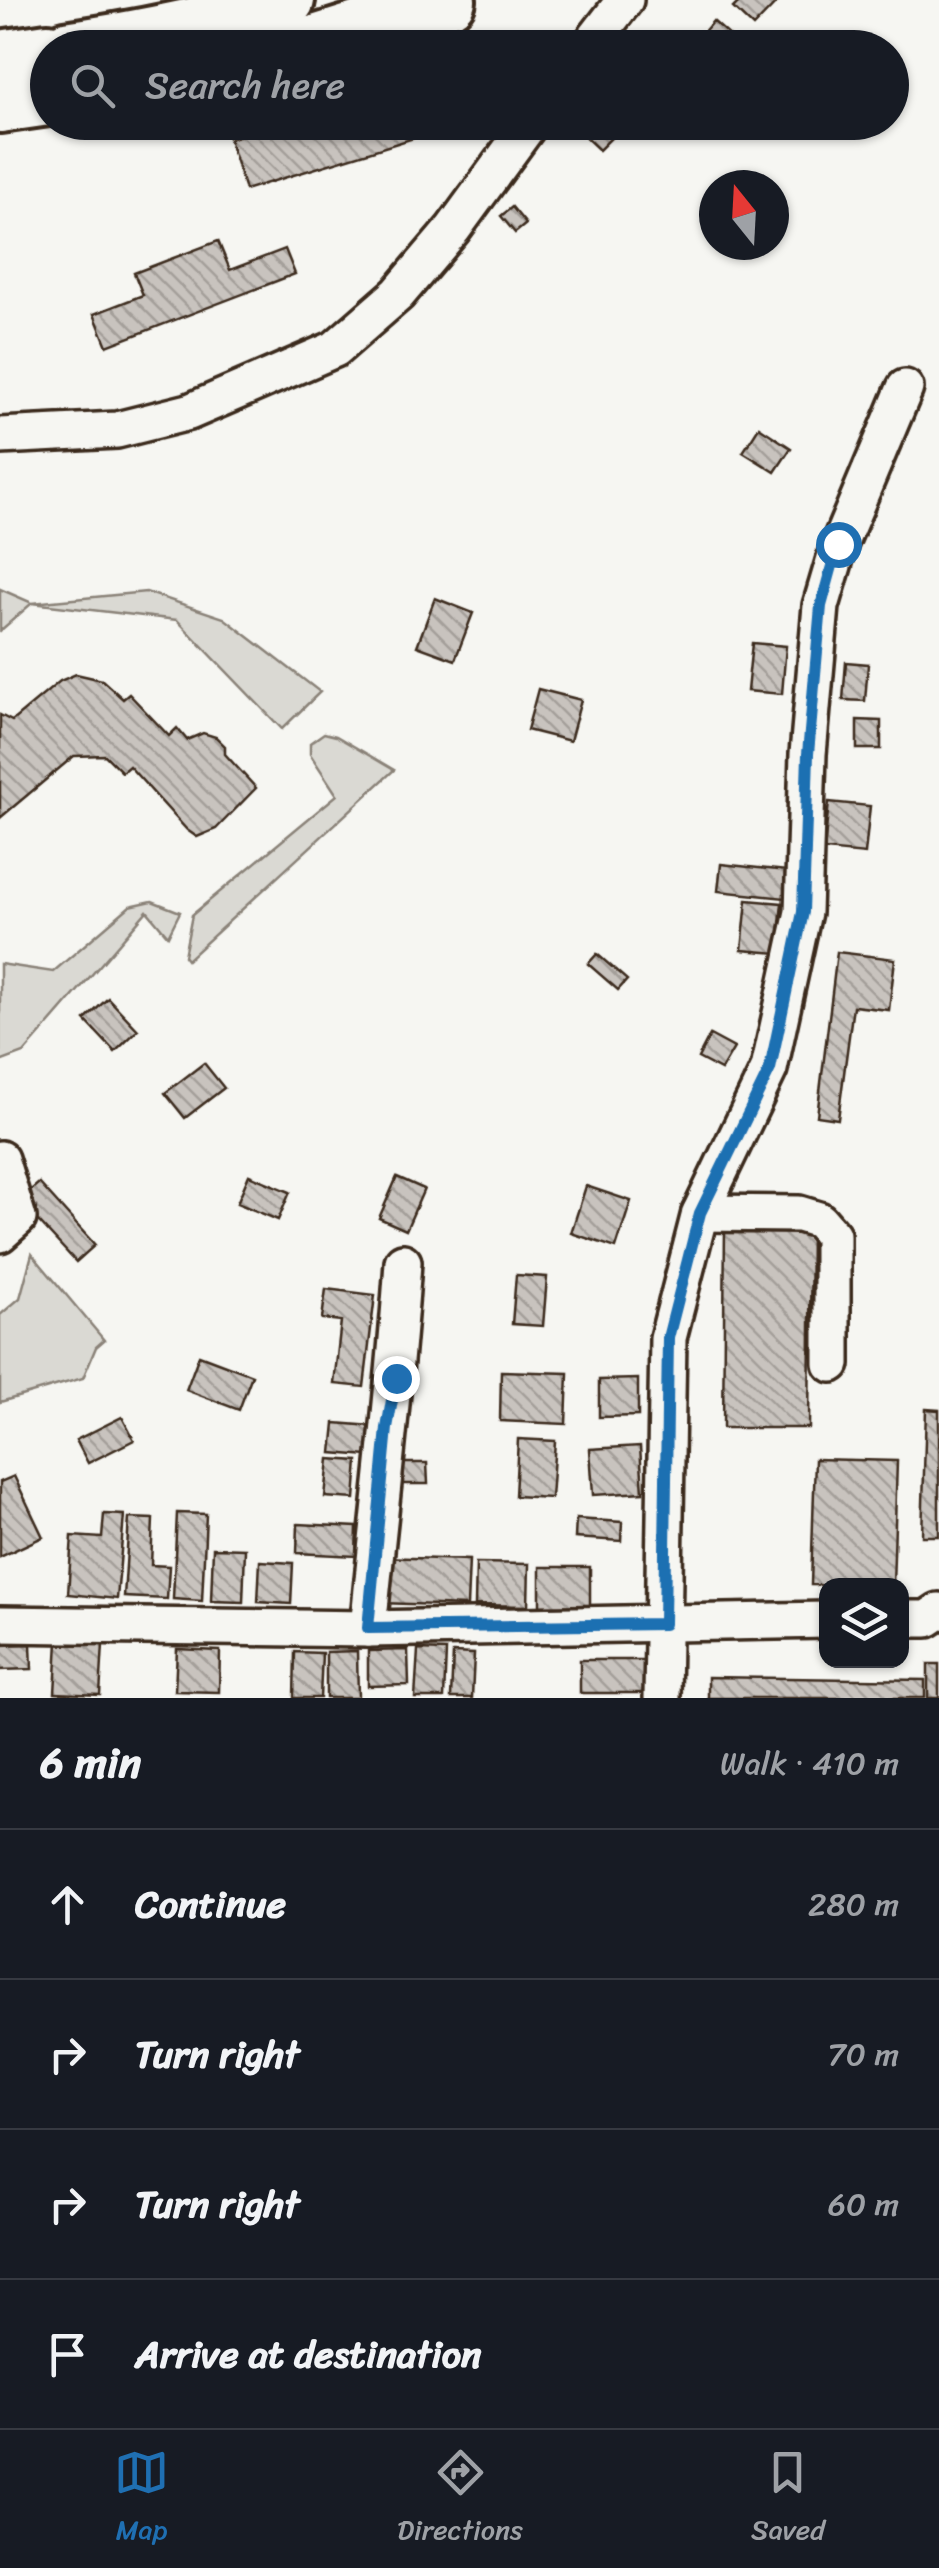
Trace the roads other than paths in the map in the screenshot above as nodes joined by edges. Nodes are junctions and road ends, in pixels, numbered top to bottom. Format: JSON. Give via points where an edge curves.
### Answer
{"nodes":[{"id":1,"x":288,"y":0,"type":"edge"},
{"id":2,"x":449,"y":0,"type":"edge"},
{"id":3,"x":625,"y":0,"type":"edge"},
{"id":4,"x":166,"y":30,"type":"edge"},
{"id":5,"x":353,"y":30,"type":"edge"},
{"id":6,"x":602,"y":30,"type":"edge"},
{"id":7,"x":30,"y":53,"type":"edge"},
{"id":8,"x":0,"y":57,"type":"edge"},
{"id":9,"x":30,"y":102,"type":"edge"},
{"id":10,"x":0,"y":106,"type":"edge"},
{"id":11,"x":518,"y":140,"type":"edge"},
{"id":12,"x":905,"y":388,"type":"dead end"},
{"id":13,"x":0,"y":436,"type":"edge"},
{"id":14,"x":0,"y":1159,"type":"edge"},
{"id":15,"x":700,"y":1213,"type":"junction"},
{"id":16,"x":0,"y":1234,"type":"edge"},
{"id":17,"x":404,"y":1262,"type":"dead end"},
{"id":18,"x":832,"y":1364,"type":"dead end"},
{"id":19,"x":939,"y":1611,"type":"edge"},
{"id":20,"x":909,"y":1619,"type":"edge"},
{"id":21,"x":819,"y":1620,"type":"edge"},
{"id":22,"x":0,"y":1624,"type":"edge"},
{"id":23,"x":664,"y":1624,"type":"junction"},
{"id":24,"x":368,"y":1628,"type":"junction"},
{"id":25,"x":662,"y":1698,"type":"edge"}],
"edges":[{"from":1,"to":4,"type":"highway"},
{"from":2,"to":5,"type":"highway"},
{"from":3,"to":6,"type":"street"},
{"from":7,"to":8,"type":"highway"},
{"from":9,"to":10,"type":"highway"},
{"from":11,"to":13,"type":"street","via":[[398,294],[334,349],[189,412],[117,430]]},
{"from":12,"to":15,"type":"street","via":[[838,544],[821,606],[803,912],[770,1069]]},
{"from":14,"to":16,"type":"street","via":[[18,1218]]},
{"from":15,"to":18,"type":"street","via":[[819,1220],[832,1235]]},
{"from":15,"to":23,"type":"street","via":[[668,1338]]},
{"from":17,"to":24,"type":"street"},
{"from":19,"to":20,"type":"street"},
{"from":21,"to":23,"type":"street"},
{"from":22,"to":24,"type":"street"},
{"from":23,"to":24,"type":"street"},
{"from":23,"to":25,"type":"street"}]}
